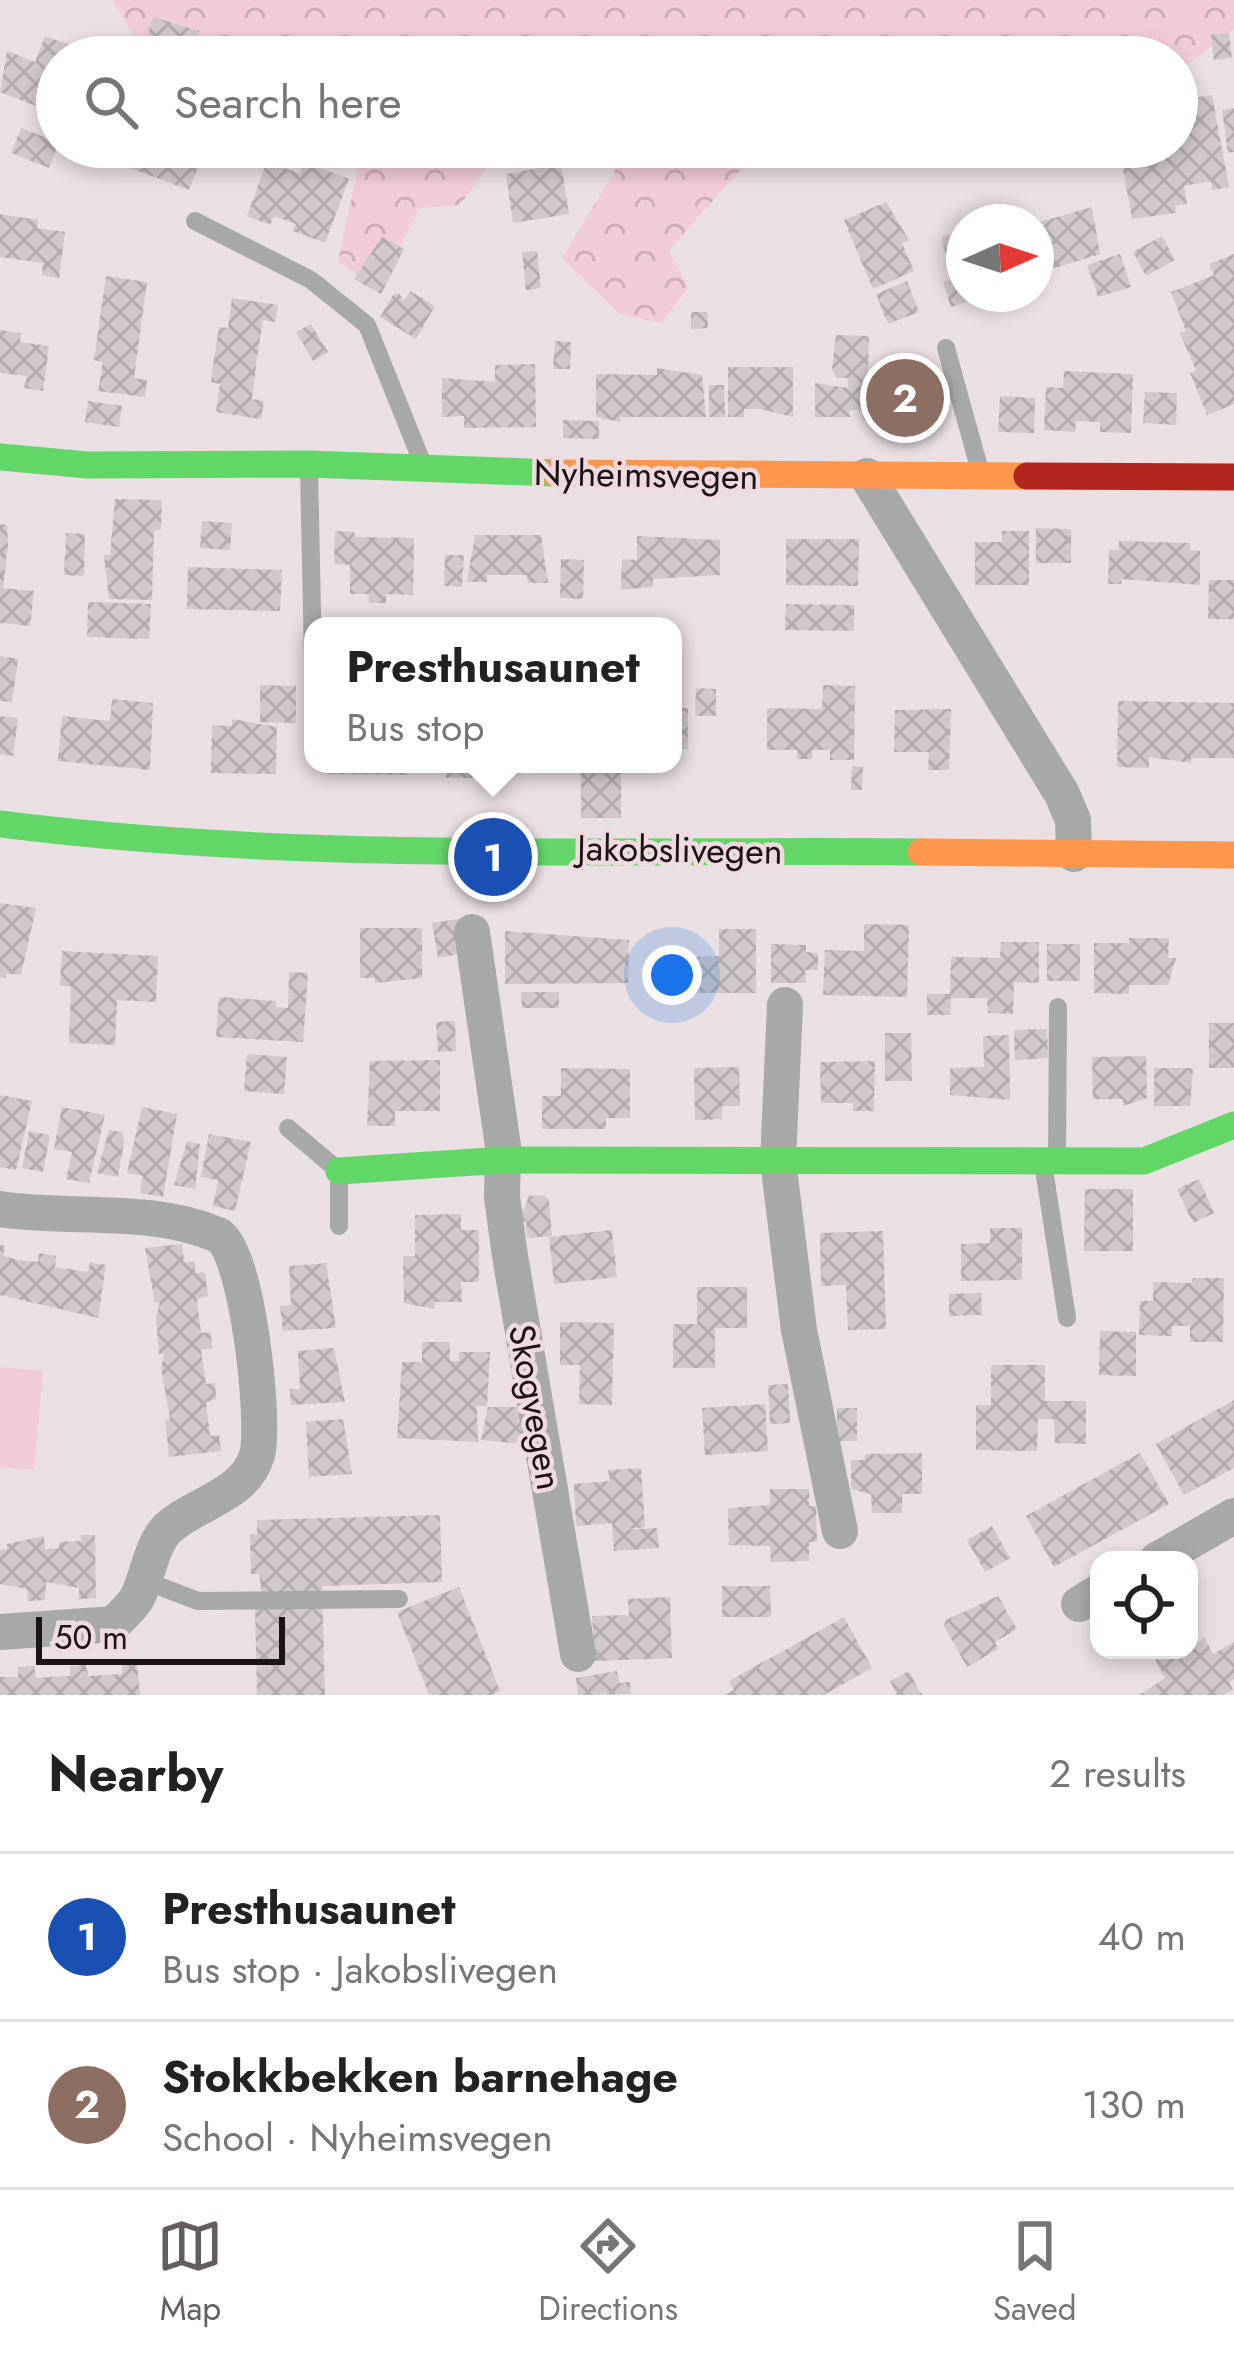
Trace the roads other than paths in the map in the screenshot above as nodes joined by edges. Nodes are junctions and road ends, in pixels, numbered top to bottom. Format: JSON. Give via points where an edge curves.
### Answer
{"nodes":[{"id":1,"x":195,"y":221,"type":"dead end"},
{"id":2,"x":946,"y":348,"type":"dead end"},
{"id":3,"x":0,"y":457,"type":"edge"},
{"id":4,"x":309,"y":464,"type":"junction"},
{"id":5,"x":426,"y":472,"type":"junction"},
{"id":6,"x":866,"y":476,"type":"junction"},
{"id":7,"x":981,"y":476,"type":"junction"},
{"id":8,"x":1234,"y":477,"type":"edge"},
{"id":9,"x":312,"y":617,"type":"edge"},
{"id":10,"x":0,"y":824,"type":"edge"},
{"id":11,"x":1074,"y":854,"type":"junction"},
{"id":12,"x":1234,"y":855,"type":"edge"},
{"id":13,"x":472,"y":932,"type":"dead end"},
{"id":14,"x":785,"y":1005,"type":"dead end"},
{"id":15,"x":1058,"y":1007,"type":"dead end"},
{"id":16,"x":1234,"y":1125,"type":"edge"},
{"id":17,"x":288,"y":1129,"type":"dead end"},
{"id":18,"x":504,"y":1160,"type":"junction"},
{"id":19,"x":778,"y":1161,"type":"junction"},
{"id":20,"x":1050,"y":1162,"type":"junction"},
{"id":21,"x":339,"y":1171,"type":"junction"},
{"id":22,"x":0,"y":1208,"type":"edge"},
{"id":23,"x":339,"y":1226,"type":"dead end"},
{"id":24,"x":1067,"y":1318,"type":"dead end"},
{"id":25,"x":1234,"y":1516,"type":"edge"},
{"id":26,"x":840,"y":1531,"type":"dead end"},
{"id":27,"x":1172,"y":1551,"type":"edge"},
{"id":28,"x":143,"y":1580,"type":"junction"},
{"id":29,"x":399,"y":1599,"type":"dead end"},
{"id":30,"x":0,"y":1632,"type":"edge"},
{"id":31,"x":578,"y":1654,"type":"dead end"}],
"edges":[{"from":1,"to":5,"type":"lane","via":[[311,280],[367,325]]},
{"from":2,"to":7,"type":"lane"},
{"from":3,"to":4,"type":"street","name":"Nyheimsvegen","via":[[88,465]]},
{"from":4,"to":5,"type":"street","name":"Nyheimsvegen"},
{"from":4,"to":9,"type":"lane"},
{"from":5,"to":6,"type":"street","name":"Nyheimsvegen"},
{"from":6,"to":7,"type":"street","name":"Nyheimsvegen"},
{"from":6,"to":11,"type":"street","via":[[1070,809]]},
{"from":7,"to":8,"type":"street","name":"Nyheimsvegen"},
{"from":10,"to":11,"type":"street","name":"Jakobslivegen","via":[[219,844]]},
{"from":11,"to":12,"type":"street","name":"Jakobslivegen"},
{"from":13,"to":18,"type":"street","name":"Skogvegen"},
{"from":14,"to":19,"type":"street"},
{"from":15,"to":20,"type":"lane"},
{"from":16,"to":20,"type":"street","via":[[1144,1160]]},
{"from":17,"to":21,"type":"lane"},
{"from":18,"to":19,"type":"street"},
{"from":18,"to":21,"type":"street"},
{"from":18,"to":31,"type":"street","name":"Skogvegen","via":[[507,1236]]},
{"from":19,"to":20,"type":"street"},
{"from":19,"to":26,"type":"street","via":[[800,1330]]},
{"from":20,"to":24,"type":"lane"},
{"from":21,"to":23,"type":"lane"},
{"from":22,"to":28,"type":"street","via":[[136,1216],[220,1236],[238,1262],[258,1452],[243,1481],[165,1531]]},
{"from":25,"to":27,"type":"street"},
{"from":28,"to":29,"type":"lane","via":[[198,1601]]},
{"from":28,"to":30,"type":"street","via":[[114,1624]]}]}
